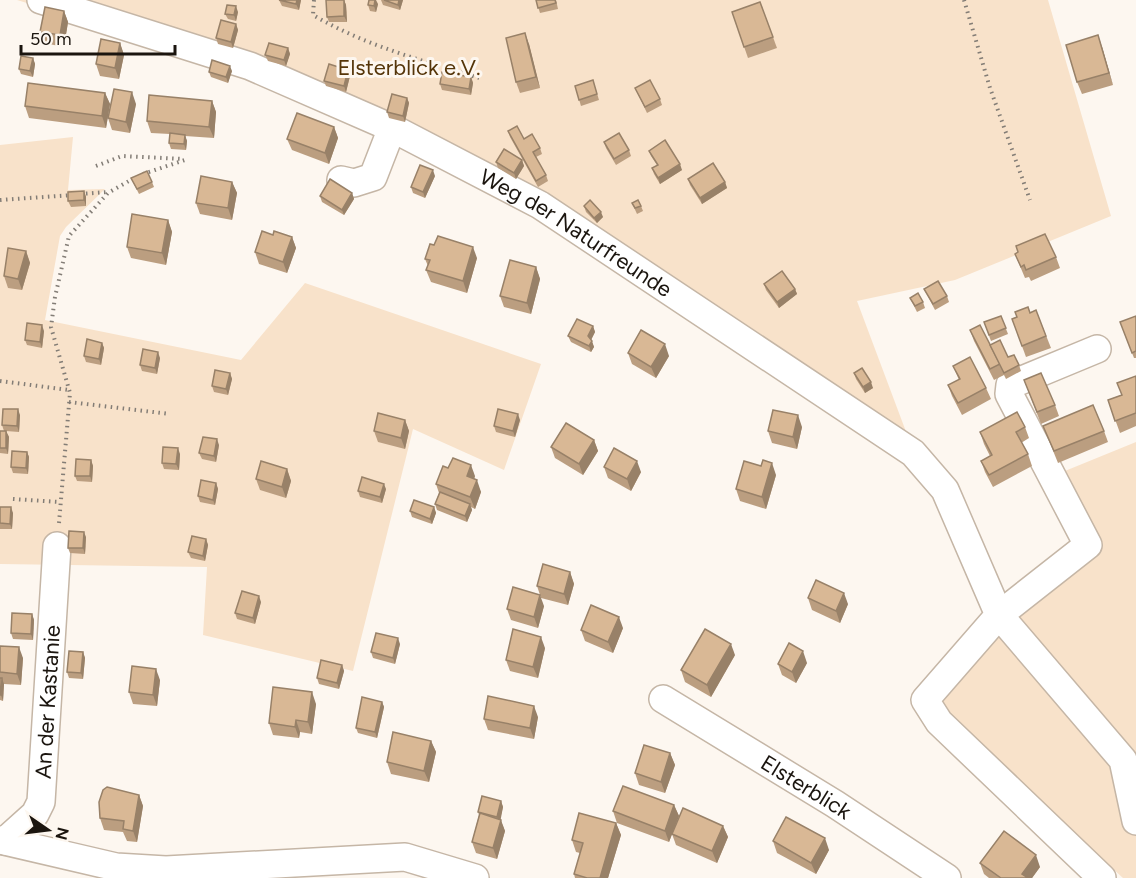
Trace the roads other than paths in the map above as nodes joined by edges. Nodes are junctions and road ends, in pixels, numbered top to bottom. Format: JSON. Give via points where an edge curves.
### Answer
{"nodes":[{"id":1,"x":41,"y":0,"type":"edge"},
{"id":2,"x":392,"y":128,"type":"junction"},
{"id":3,"x":341,"y":180,"type":"dead end"},
{"id":4,"x":1097,"y":349,"type":"dead end"},
{"id":5,"x":57,"y":546,"type":"road end"},
{"id":6,"x":999,"y":615,"type":"junction"},
{"id":7,"x":663,"y":699,"type":"dead end"},
{"id":8,"x":1136,"y":821,"type":"edge"},
{"id":9,"x":3,"y":840,"type":"edge"},
{"id":10,"x":116,"y":872,"type":"edge"},
{"id":11,"x":475,"y":878,"type":"edge"},
{"id":12,"x":947,"y":878,"type":"edge"},
{"id":13,"x":1102,"y":878,"type":"edge"}],
"edges":[{"from":1,"to":2,"type":"street","name":"Weg der Naturfreunde","via":[[250,66]]},
{"from":2,"to":3,"type":"street","via":[[373,177],[354,183]]},
{"from":2,"to":6,"type":"street","name":"Weg der Naturfreunde","via":[[540,205],[913,453],[945,490]]},
{"from":4,"to":6,"type":"street","via":[[1010,385],[1009,394],[1088,545]]},
{"from":5,"to":9,"type":"street","name":"An der Kastanie","via":[[41,802],[35,814]]},
{"from":6,"to":8,"type":"street","name":"Weg der Naturfreunde","via":[[1123,760]]},
{"from":6,"to":13,"type":"street","via":[[925,700],[939,722]]},
{"from":7,"to":12,"type":"street","name":"Elsterblick"},
{"from":9,"to":10,"type":"street"},
{"from":10,"to":11,"type":"street","via":[[405,857]]}]}
